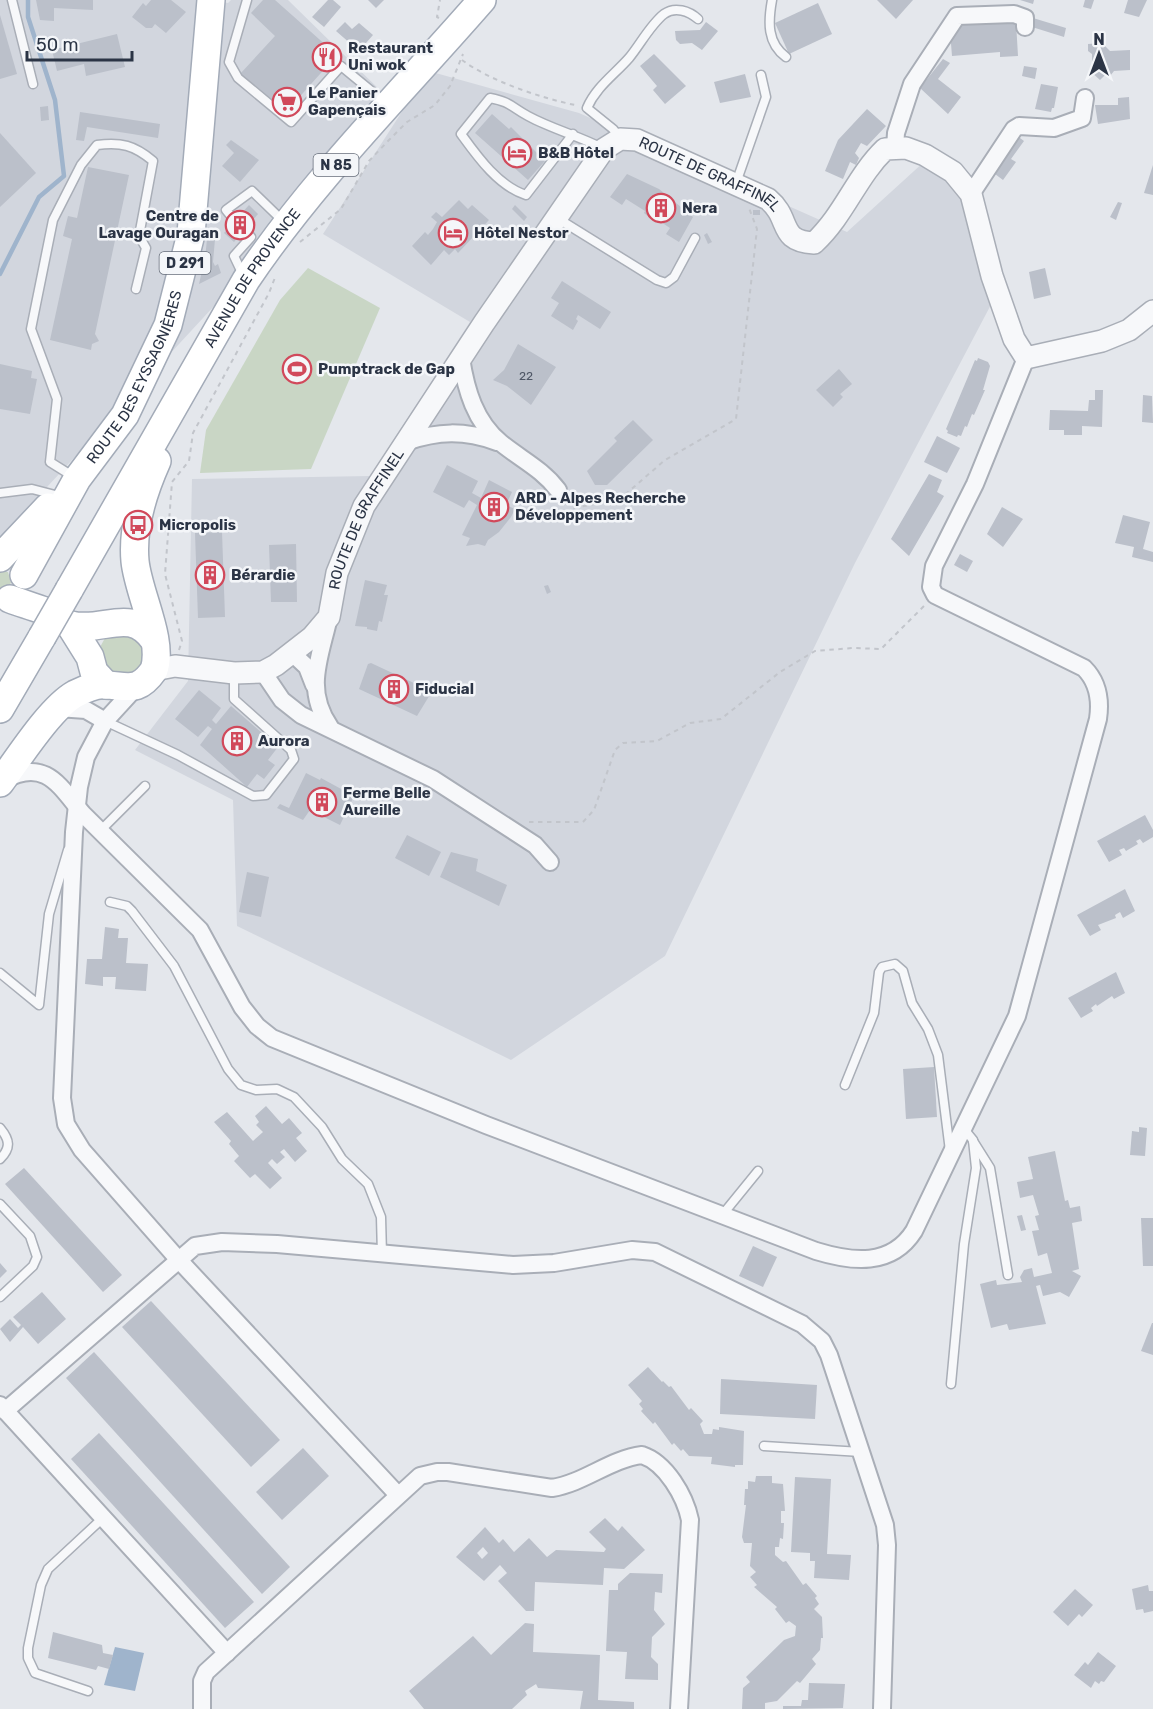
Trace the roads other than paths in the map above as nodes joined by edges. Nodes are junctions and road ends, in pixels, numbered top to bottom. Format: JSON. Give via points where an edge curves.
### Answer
{"nodes":[{"id":1,"x":12,"y":0,"type":"edge"},
{"id":2,"x":247,"y":0,"type":"edge"},
{"id":3,"x":482,"y":0,"type":"edge"},
{"id":4,"x":772,"y":0,"type":"edge"},
{"id":5,"x":214,"y":7,"type":"edge"},
{"id":6,"x":698,"y":19,"type":"dead end"},
{"id":7,"x":1025,"y":27,"type":"dead end"},
{"id":8,"x":786,"y":57,"type":"dead end"},
{"id":9,"x":217,"y":66,"type":"junction"},
{"id":10,"x":761,"y":75,"type":"dead end"},
{"id":11,"x":33,"y":84,"type":"dead end"},
{"id":12,"x":1084,"y":98,"type":"dead end"},
{"id":13,"x":389,"y":106,"type":"junction"},
{"id":14,"x":573,"y":134,"type":"junction"},
{"id":15,"x":612,"y":144,"type":"junction"},
{"id":16,"x":895,"y":147,"type":"junction"},
{"id":17,"x":736,"y":183,"type":"junction"},
{"id":18,"x":971,"y":194,"type":"junction"},
{"id":19,"x":556,"y":218,"type":"junction"},
{"id":20,"x":235,"y":221,"type":"dead end"},
{"id":21,"x":244,"y":230,"type":"dead end"},
{"id":22,"x":292,"y":234,"type":"junction"},
{"id":23,"x":695,"y":238,"type":"dead end"},
{"id":24,"x":246,"y":280,"type":"junction"},
{"id":25,"x":136,"y":289,"type":"dead end"},
{"id":26,"x":1153,"y":311,"type":"edge"},
{"id":27,"x":210,"y":345,"type":"junction"},
{"id":28,"x":461,"y":358,"type":"junction"},
{"id":29,"x":1026,"y":358,"type":"junction"},
{"id":30,"x":444,"y":384,"type":"junction"},
{"id":31,"x":472,"y":403,"type":"junction"},
{"id":32,"x":431,"y":404,"type":"junction"},
{"id":33,"x":453,"y":432,"type":"junction"},
{"id":34,"x":406,"y":442,"type":"junction"},
{"id":35,"x":500,"y":443,"type":"junction"},
{"id":36,"x":68,"y":488,"type":"junction"},
{"id":37,"x":558,"y":490,"type":"road end"},
{"id":38,"x":0,"y":493,"type":"edge"},
{"id":39,"x":0,"y":558,"type":"edge"},
{"id":40,"x":10,"y":593,"type":"edge"},
{"id":41,"x":329,"y":617,"type":"junction"},
{"id":42,"x":70,"y":625,"type":"junction"},
{"id":43,"x":107,"y":626,"type":"junction"},
{"id":44,"x":40,"y":632,"type":"junction"},
{"id":45,"x":292,"y":653,"type":"junction"},
{"id":46,"x":156,"y":660,"type":"junction"},
{"id":47,"x":263,"y":672,"type":"junction"},
{"id":48,"x":234,"y":673,"type":"junction"},
{"id":49,"x":99,"y":676,"type":"junction"},
{"id":50,"x":314,"y":685,"type":"junction"},
{"id":51,"x":0,"y":696,"type":"edge"},
{"id":52,"x":282,"y":700,"type":"junction"},
{"id":53,"x":58,"y":708,"type":"junction"},
{"id":54,"x":0,"y":709,"type":"edge"},
{"id":55,"x":105,"y":722,"type":"junction"},
{"id":56,"x":330,"y":727,"type":"junction"},
{"id":57,"x":0,"y":783,"type":"edge"},
{"id":58,"x":145,"y":786,"type":"dead end"},
{"id":59,"x":77,"y":807,"type":"junction"},
{"id":60,"x":100,"y":831,"type":"junction"},
{"id":61,"x":74,"y":832,"type":"junction"},
{"id":62,"x":550,"y":862,"type":"dead end"},
{"id":63,"x":110,"y":902,"type":"dead end"},
{"id":64,"x":0,"y":973,"type":"edge"},
{"id":65,"x":845,"y":1085,"type":"dead end"},
{"id":66,"x":0,"y":1128,"type":"edge"},
{"id":67,"x":968,"y":1135,"type":"junction"},
{"id":68,"x":950,"y":1155,"type":"junction"},
{"id":69,"x":0,"y":1159,"type":"edge"},
{"id":70,"x":758,"y":1171,"type":"dead end"},
{"id":71,"x":0,"y":1204,"type":"edge"},
{"id":72,"x":723,"y":1214,"type":"junction"},
{"id":73,"x":382,"y":1255,"type":"junction"},
{"id":74,"x":177,"y":1258,"type":"junction"},
{"id":75,"x":1008,"y":1275,"type":"dead end"},
{"id":76,"x":0,"y":1297,"type":"edge"},
{"id":77,"x":951,"y":1384,"type":"dead end"},
{"id":78,"x":3,"y":1408,"type":"edge"},
{"id":79,"x":764,"y":1446,"type":"dead end"},
{"id":80,"x":861,"y":1452,"type":"junction"},
{"id":81,"x":398,"y":1495,"type":"junction"},
{"id":82,"x":104,"y":1517,"type":"junction"},
{"id":83,"x":227,"y":1653,"type":"junction"},
{"id":84,"x":88,"y":1691,"type":"dead end"},
{"id":85,"x":205,"y":1706,"type":"edge"},
{"id":86,"x":679,"y":1709,"type":"edge"},
{"id":87,"x":882,"y":1709,"type":"edge"}],
"edges":[{"from":1,"to":11,"type":"lane"},
{"from":2,"to":9,"type":"lane"},
{"from":3,"to":13,"type":"main road","name":"AVENUE DE PROVENCE","number":"N 85"},
{"from":4,"to":8,"type":"lane","via":[[770,32],[775,49]]},
{"from":5,"to":9,"type":"main road","name":"ROUTE DES EYSSAGNIÈRES","number":"D 291"},
{"from":6,"to":15,"type":"lane","via":[[690,12],[665,13],[628,60],[592,95],[587,108],[613,129]]},
{"from":7,"to":16,"type":"street","via":[[1025,18],[1014,14],[957,16],[952,20],[912,84]]},
{"from":9,"to":13,"type":"lane","via":[[238,78],[291,122],[341,66]]},
{"from":9,"to":36,"type":"main road","name":"ROUTE DES EYSSAGNIÈRES","number":"D 291","via":[[191,234],[177,297],[157,352],[125,415]]},
{"from":10,"to":17,"type":"lane","via":[[766,97]]},
{"from":12,"to":18,"type":"street","via":[[1082,118],[1054,128],[1014,129]]},
{"from":13,"to":22,"type":"main road","name":"AVENUE DE PROVENCE","number":"N 85"},
{"from":14,"to":14,"type":"lane","via":[[528,116],[508,101],[490,98],[461,134],[482,163],[516,192],[526,195]]},
{"from":14,"to":15,"type":"lane"},
{"from":15,"to":17,"type":"street","name":"ROUTE DE GRAFFINEL","via":[[637,140]]},
{"from":15,"to":19,"type":"street","name":"ROUTE DE GRAFFINEL"},
{"from":16,"to":17,"type":"street","name":"ROUTE DE GRAFFINEL","via":[[885,149],[867,166],[838,215],[814,243],[798,242],[789,236],[776,206]]},
{"from":16,"to":18,"type":"street","via":[[925,154],[953,172]]},
{"from":18,"to":29,"type":"street","via":[[992,276],[1014,339]]},
{"from":19,"to":23,"type":"lane","via":[[666,282],[674,277]]},
{"from":19,"to":28,"type":"street","name":"ROUTE DE GRAFFINEL"},
{"from":20,"to":22,"type":"lane","via":[[226,210],[252,190]]},
{"from":21,"to":24,"type":"lane","via":[[251,237],[234,256]]},
{"from":22,"to":24,"type":"main road","name":"AVENUE DE PROVENCE","number":"N 85"},
{"from":24,"to":27,"type":"main road","name":"AVENUE DE PROVENCE","number":"N 85"},
{"from":25,"to":36,"type":"lane","via":[[146,248],[140,236],[153,161],[138,148],[116,142],[97,145],[81,165],[53,220],[31,329],[57,399],[50,462]]},
{"from":26,"to":29,"type":"street","via":[[1129,330],[1102,341]]},
{"from":27,"to":44,"type":"main road","name":"AVENUE DE PROVENCE","number":"N 85","bridge":true,"via":[[69,590]]},
{"from":27,"to":46,"type":"main road","via":[[151,475],[138,525],[135,561]]},
{"from":28,"to":30,"type":"street","name":"ROUTE DE GRAFFINEL"},
{"from":28,"to":31,"type":"street"},
{"from":29,"to":67,"type":"street","via":[[975,484],[934,566],[931,587],[935,595],[1084,668],[1096,683],[1100,706],[1023,997]]},
{"from":30,"to":31,"type":"street"},
{"from":30,"to":32,"type":"street","name":"ROUTE DE GRAFFINEL"},
{"from":31,"to":33,"type":"street","via":[[470,423]]},
{"from":31,"to":35,"type":"street","via":[[483,424]]},
{"from":32,"to":33,"type":"street"},
{"from":32,"to":34,"type":"street","name":"ROUTE DE GRAFFINEL"},
{"from":33,"to":34,"type":"street"},
{"from":33,"to":35,"type":"street","via":[[475,434]]},
{"from":34,"to":41,"type":"street","name":"ROUTE DE GRAFFINEL","via":[[355,524],[337,573]]},
{"from":35,"to":37,"type":"street","via":[[538,468]]},
{"from":36,"to":38,"type":"lane"},
{"from":36,"to":39,"type":"main road","name":"ROUTE DES EYSSAGNIÈRES","number":"D 291"},
{"from":36,"to":40,"type":"main road","name":"ROUTE DES EYSSAGNIÈRES","number":"D 291"},
{"from":39,"to":40,"type":"main road","via":[[18,564]]},
{"from":40,"to":44,"type":"main road"},
{"from":41,"to":45,"type":"street"},
{"from":41,"to":50,"type":"street"},
{"from":42,"to":43,"type":"main road"},
{"from":42,"to":44,"type":"main road"},
{"from":42,"to":49,"type":"main road"},
{"from":43,"to":46,"type":"main road","via":[[119,622],[136,624]]},
{"from":43,"to":49,"type":"main road","via":[[95,637]]},
{"from":44,"to":51,"type":"main road"},
{"from":44,"to":54,"type":"main road","number":"N 85"},
{"from":45,"to":47,"type":"street"},
{"from":45,"to":50,"type":"street","via":[[306,667]]},
{"from":46,"to":48,"type":"street"},
{"from":46,"to":49,"type":"main road","via":[[121,688]]},
{"from":46,"to":55,"type":"street"},
{"from":47,"to":48,"type":"street"},
{"from":47,"to":52,"type":"street"},
{"from":48,"to":55,"type":"lane","via":[[234,699],[293,755],[261,797]]},
{"from":49,"to":53,"type":"main road"},
{"from":49,"to":55,"type":"street"},
{"from":50,"to":52,"type":"street","via":[[303,698]]},
{"from":50,"to":56,"type":"street","via":[[316,704]]},
{"from":52,"to":56,"type":"street","via":[[301,715]]},
{"from":53,"to":55,"type":"street","via":[[86,710]]},
{"from":53,"to":57,"type":"main road"},
{"from":55,"to":59,"type":"street","via":[[86,757]]},
{"from":56,"to":62,"type":"street","via":[[433,779],[535,845]]},
{"from":57,"to":59,"type":"street","via":[[22,773],[45,774],[68,792]]},
{"from":58,"to":60,"type":"lane"},
{"from":59,"to":60,"type":"street"},
{"from":59,"to":61,"type":"street"},
{"from":60,"to":72,"type":"street","via":[[200,930],[242,1007],[272,1038],[486,1125]]},
{"from":61,"to":64,"type":"lane","via":[[49,914],[39,1005]]},
{"from":61,"to":74,"type":"street","via":[[64,1117],[82,1150]]},
{"from":63,"to":73,"type":"lane","via":[[127,906],[174,966],[228,1069],[241,1085],[256,1090],[277,1089],[294,1097],[322,1127],[342,1159],[368,1184],[381,1216]]},
{"from":65,"to":68,"type":"lane","via":[[874,1013],[879,972],[882,967],[895,964],[903,971],[912,1003],[938,1055]]},
{"from":66,"to":69,"type":"lane","via":[[9,1143]]},
{"from":67,"to":68,"type":"street"},
{"from":67,"to":75,"type":"lane","via":[[990,1168]]},
{"from":67,"to":77,"type":"lane","via":[[976,1168],[964,1244]]},
{"from":68,"to":72,"type":"street","via":[[909,1239],[875,1259],[857,1261],[834,1256]]},
{"from":70,"to":72,"type":"lane"},
{"from":71,"to":76,"type":"lane","via":[[30,1236],[37,1257],[33,1266]]},
{"from":73,"to":74,"type":"street","via":[[222,1242],[195,1246]]},
{"from":73,"to":80,"type":"street","via":[[513,1265],[554,1263],[632,1250],[656,1252],[811,1330],[826,1348]]},
{"from":74,"to":78,"type":"street"},
{"from":74,"to":81,"type":"street"},
{"from":78,"to":82,"type":"street"},
{"from":79,"to":80,"type":"lane"},
{"from":80,"to":87,"type":"street","via":[[887,1536]]},
{"from":81,"to":83,"type":"street"},
{"from":81,"to":86,"type":"street","via":[[420,1476],[437,1472],[552,1488],[637,1456],[654,1462],[673,1483],[690,1520]]},
{"from":82,"to":83,"type":"street"},
{"from":82,"to":84,"type":"lane","via":[[48,1569],[28,1648],[35,1672]]},
{"from":83,"to":85,"type":"street","via":[[204,1676]]}]}
